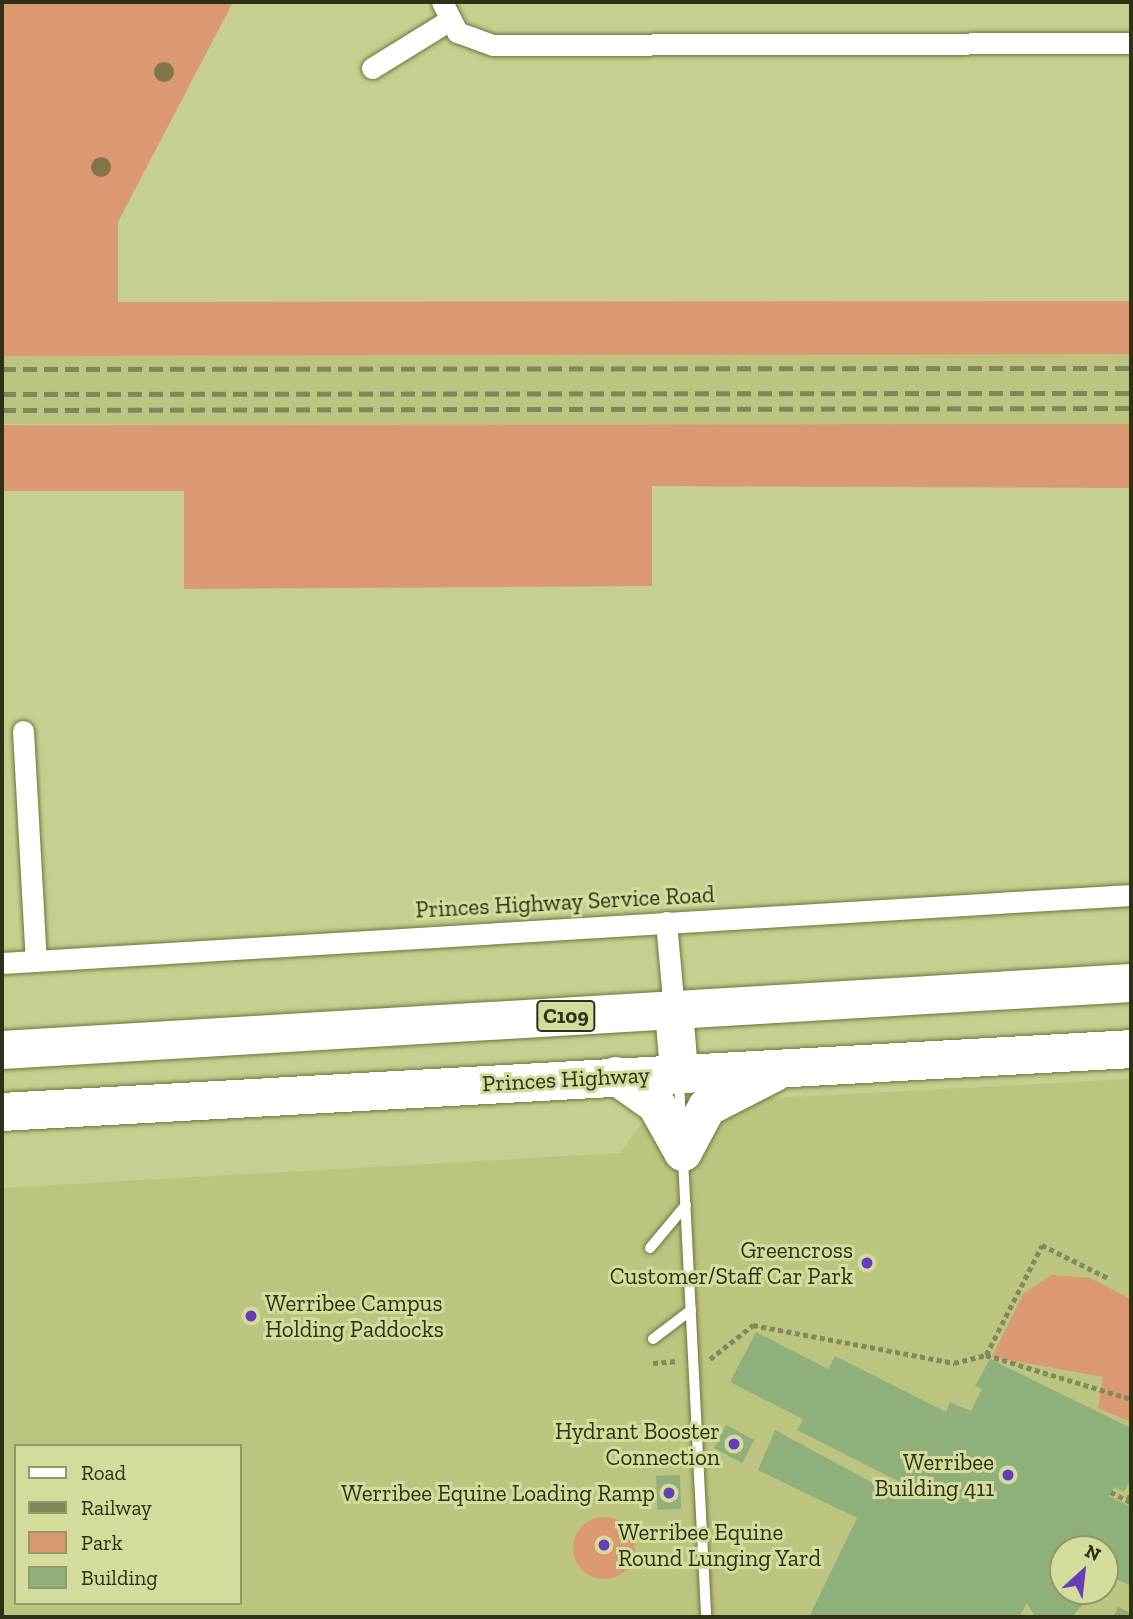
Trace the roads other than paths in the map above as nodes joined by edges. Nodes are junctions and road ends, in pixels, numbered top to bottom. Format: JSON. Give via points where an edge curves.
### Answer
{"nodes":[{"id":1,"x":445,"y":11,"type":"edge"},
{"id":2,"x":1131,"y":43,"type":"edge"},
{"id":3,"x":372,"y":68,"type":"dead end"},
{"id":4,"x":23,"y":731,"type":"dead end"},
{"id":5,"x":1131,"y":895,"type":"edge"},
{"id":6,"x":666,"y":922,"type":"junction"},
{"id":7,"x":36,"y":961,"type":"junction"},
{"id":8,"x":2,"y":963,"type":"edge"},
{"id":9,"x":1131,"y":983,"type":"edge"},
{"id":10,"x":674,"y":1010,"type":"junction"},
{"id":11,"x":1131,"y":1049,"type":"edge"},
{"id":12,"x":2,"y":1050,"type":"edge"},
{"id":13,"x":786,"y":1066,"type":"junction"},
{"id":14,"x":679,"y":1072,"type":"junction"},
{"id":15,"x":616,"y":1076,"type":"junction"},
{"id":16,"x":2,"y":1112,"type":"edge"},
{"id":17,"x":683,"y":1152,"type":"junction"},
{"id":18,"x":686,"y":1205,"type":"junction"},
{"id":19,"x":650,"y":1248,"type":"dead end"},
{"id":20,"x":691,"y":1310,"type":"junction"},
{"id":21,"x":653,"y":1339,"type":"dead end"},
{"id":22,"x":706,"y":1617,"type":"edge"}],
"edges":[{"from":1,"to":2,"type":"street","via":[[471,40],[494,45]]},
{"from":1,"to":3,"type":"street"},
{"from":4,"to":7,"type":"street"},
{"from":5,"to":6,"type":"street","name":"Princes Highway Service Road"},
{"from":6,"to":7,"type":"street","name":"Princes Highway Service Road"},
{"from":6,"to":10,"type":"street"},
{"from":7,"to":8,"type":"street","name":"Princes Highway Service Road"},
{"from":9,"to":10,"type":"highway","number":"C109"},
{"from":10,"to":12,"type":"highway","number":"C109"},
{"from":10,"to":14,"type":"highway"},
{"from":11,"to":13,"type":"highway","name":"Princes Highway"},
{"from":13,"to":14,"type":"highway","name":"Princes Highway"},
{"from":13,"to":17,"type":"highway","via":[[707,1107]]},
{"from":14,"to":15,"type":"highway","name":"Princes Highway"},
{"from":14,"to":17,"type":"lane"},
{"from":15,"to":16,"type":"highway","name":"Princes Highway"},
{"from":15,"to":17,"type":"highway","via":[[656,1104]]},
{"from":17,"to":18,"type":"lane"},
{"from":18,"to":19,"type":"lane"},
{"from":18,"to":20,"type":"lane"},
{"from":20,"to":21,"type":"lane"},
{"from":20,"to":22,"type":"lane"}]}
